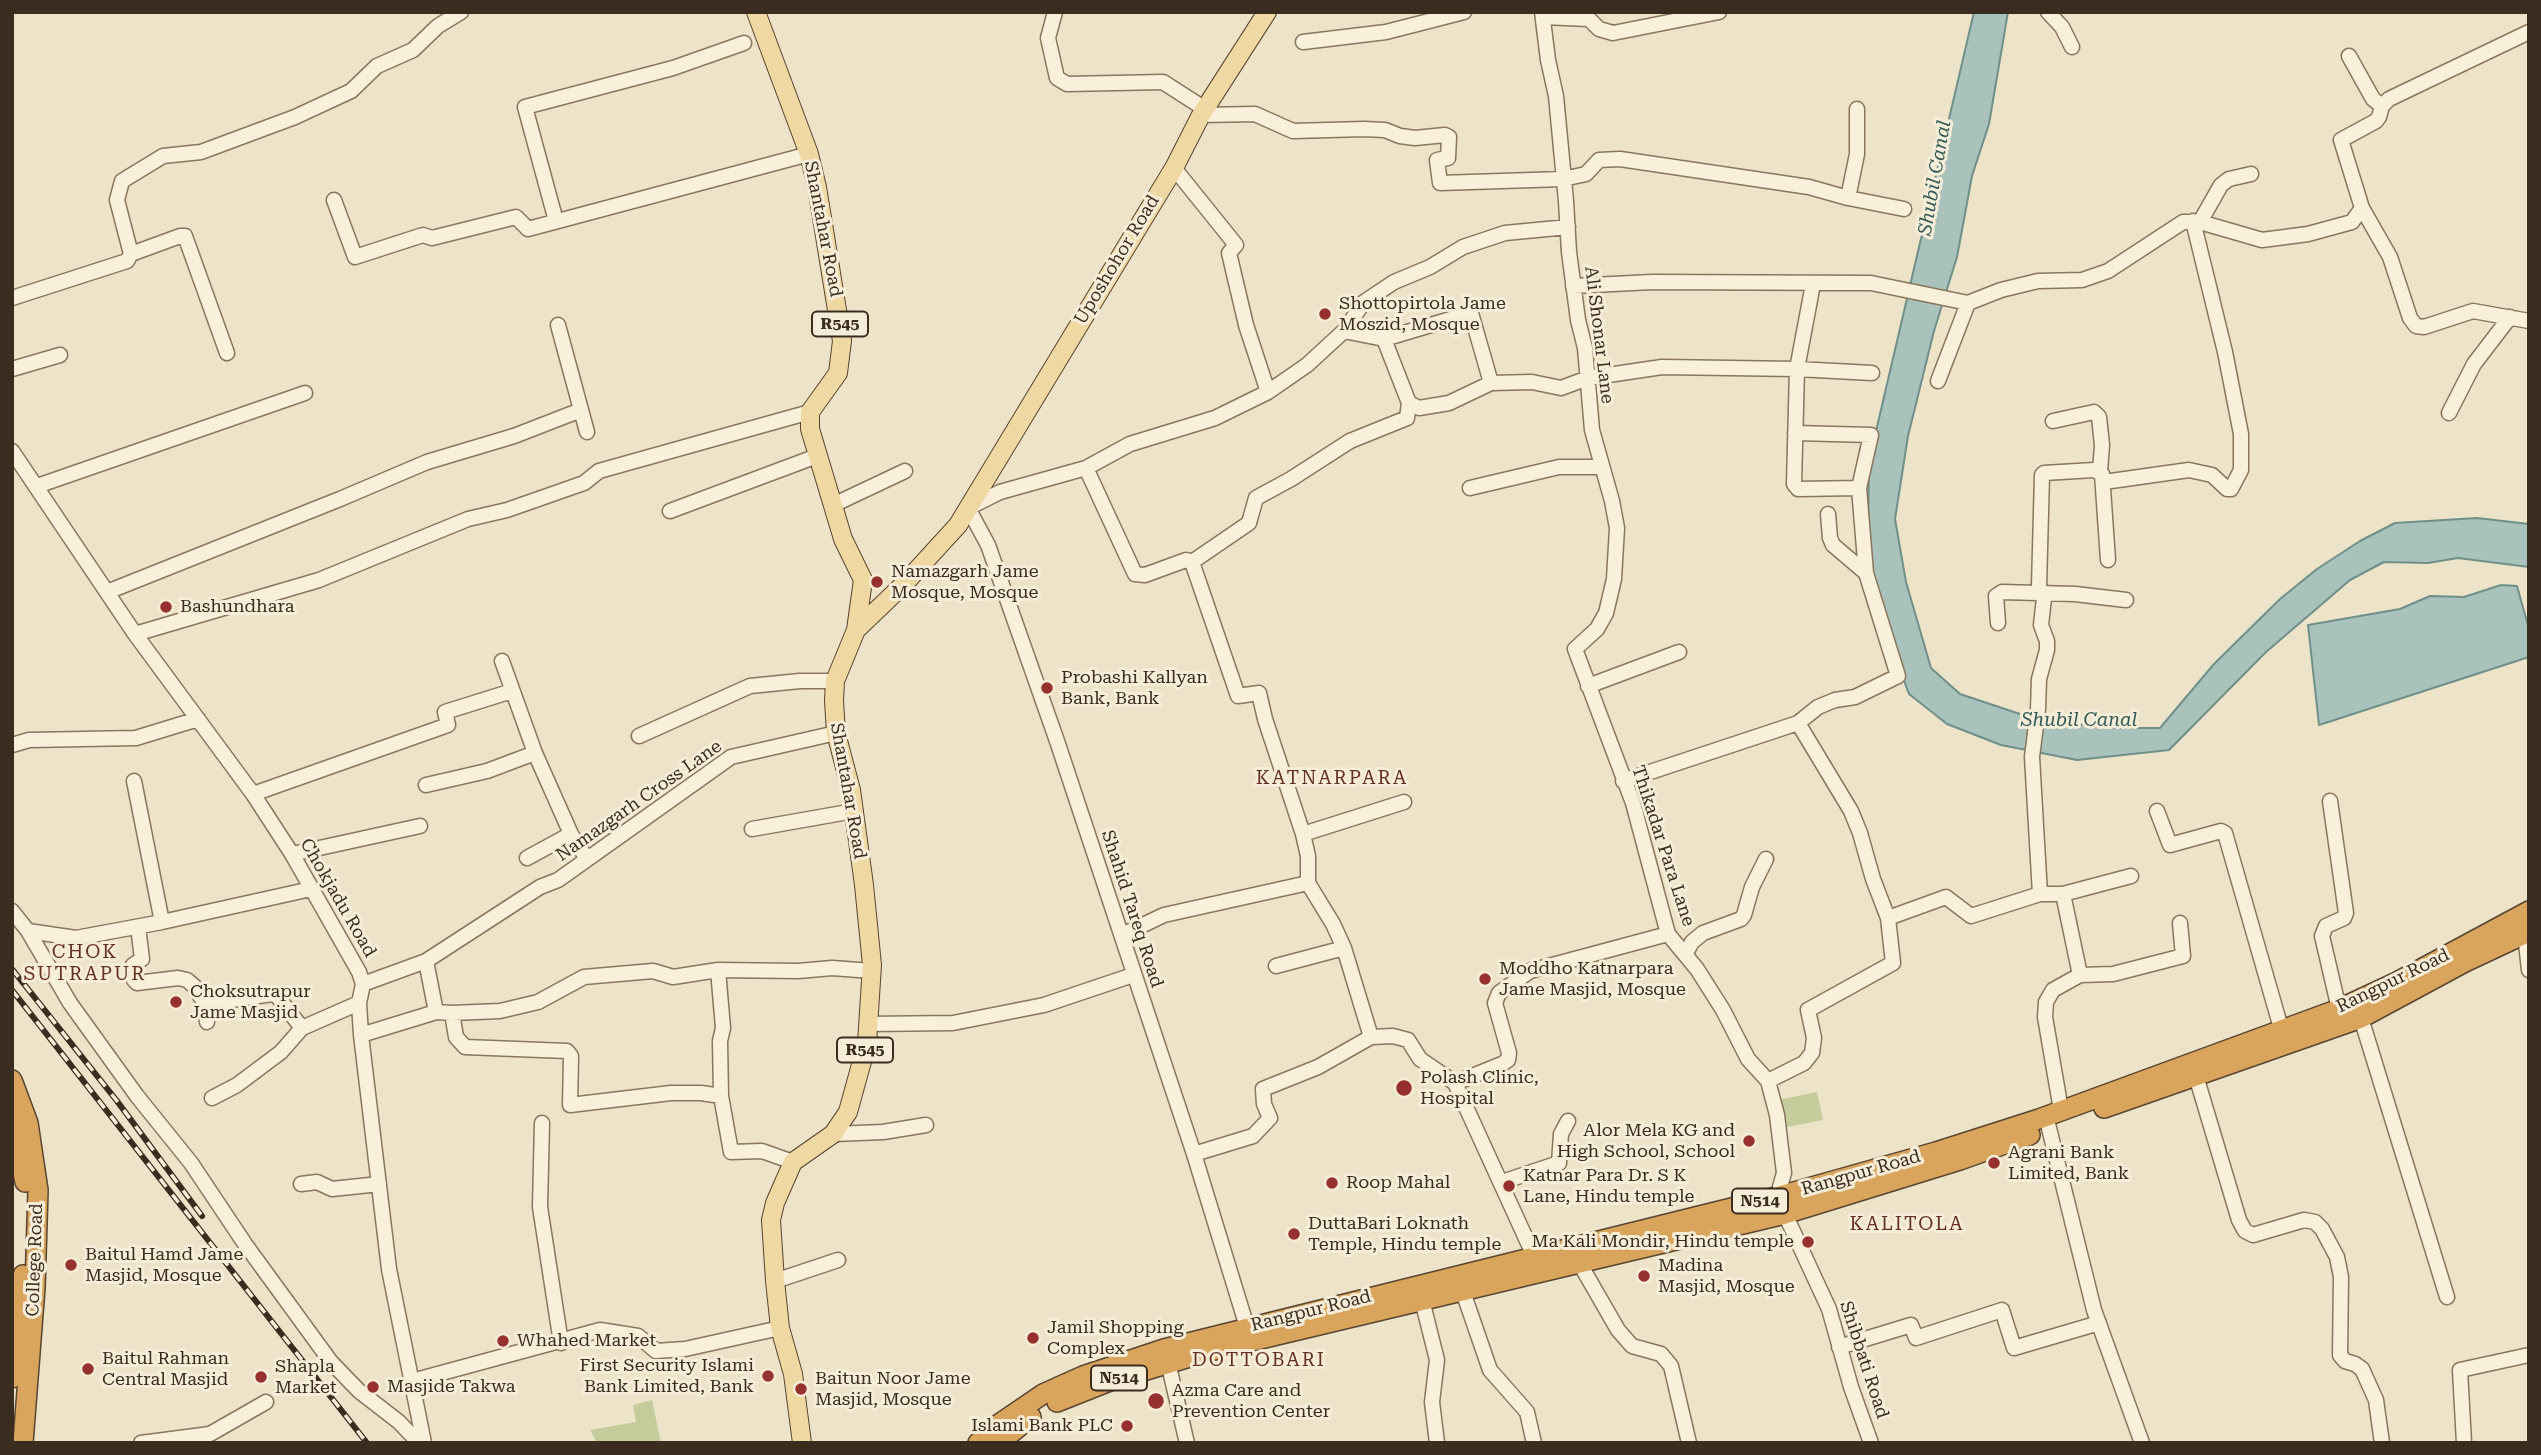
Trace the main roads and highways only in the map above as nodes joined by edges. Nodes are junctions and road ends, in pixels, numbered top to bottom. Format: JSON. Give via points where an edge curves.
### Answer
{"nodes":[{"id":1,"x":756,"y":12,"type":"edge"},
{"id":2,"x":1267,"y":12,"type":"edge"},
{"id":3,"x":863,"y":580,"type":"junction"},
{"id":4,"x":890,"y":596,"type":"junction"},
{"id":5,"x":856,"y":630,"type":"junction"},
{"id":6,"x":2529,"y":911,"type":"edge"},
{"id":7,"x":2527,"y":933,"type":"edge"},
{"id":8,"x":12,"y":1080,"type":"edge"},
{"id":9,"x":2052,"y":1118,"type":"junction"},
{"id":10,"x":12,"y":1122,"type":"edge"},
{"id":11,"x":1783,"y":1205,"type":"junction"},
{"id":12,"x":1249,"y":1334,"type":"junction"},
{"id":13,"x":1166,"y":1356,"type":"junction"},
{"id":14,"x":12,"y":1378,"type":"edge"},
{"id":15,"x":23,"y":1443,"type":"edge"},
{"id":16,"x":802,"y":1443,"type":"edge"},
{"id":17,"x":978,"y":1443,"type":"edge"},
{"id":18,"x":999,"y":1443,"type":"edge"}],
"edges":[{"from":1,"to":3,"type":"main road","name":"Shantahar Road","number":"R545","via":[[817,187],[842,341],[838,373],[810,412],[810,429],[843,539]]},
{"from":2,"to":4,"type":"main road","name":"Uposhohor Road","via":[[958,525]]},
{"from":3,"to":4,"type":"main road","via":[[875,598]]},
{"from":3,"to":5,"type":"main road","name":"Shantahar Road","number":"R545"},
{"from":4,"to":5,"type":"main road","name":"Uposhohor Road"},
{"from":5,"to":16,"type":"main road","name":"Shantahar Road","number":"R545","via":[[835,681],[836,733],[851,790],[864,885],[872,971],[867,1043],[848,1112],[833,1135],[793,1162],[771,1220],[780,1328],[793,1374]]},
{"from":6,"to":9,"type":"highway","name":"Rangpur Road","number":"N514","via":[[2339,1009]]},
{"from":7,"to":9,"type":"highway","name":"Rangpur Road","number":"N514","via":[[2361,1017],[2196,1076]]},
{"from":8,"to":15,"type":"highway","name":"College Road","via":[[28,1123],[38,1190]]},
{"from":9,"to":11,"type":"highway","name":"Rangpur Road","number":"N514"},
{"from":10,"to":14,"type":"highway","name":"College Road","via":[[26,1186],[26,1217]]},
{"from":11,"to":12,"type":"highway","name":"Rangpur Road","number":"N514","via":[[1534,1256]]},
{"from":11,"to":12,"type":"highway","name":"Rangpur Road","number":"N514","via":[[1580,1264]]},
{"from":12,"to":13,"type":"highway","name":"Rangpur Road","number":"N514"},
{"from":13,"to":17,"type":"highway","name":"Rangpur Road","number":"N514","via":[[1083,1376],[1043,1394]]},
{"from":13,"to":18,"type":"highway","name":"Rangpur Road","number":"N514","via":[[1052,1404]]}]}
